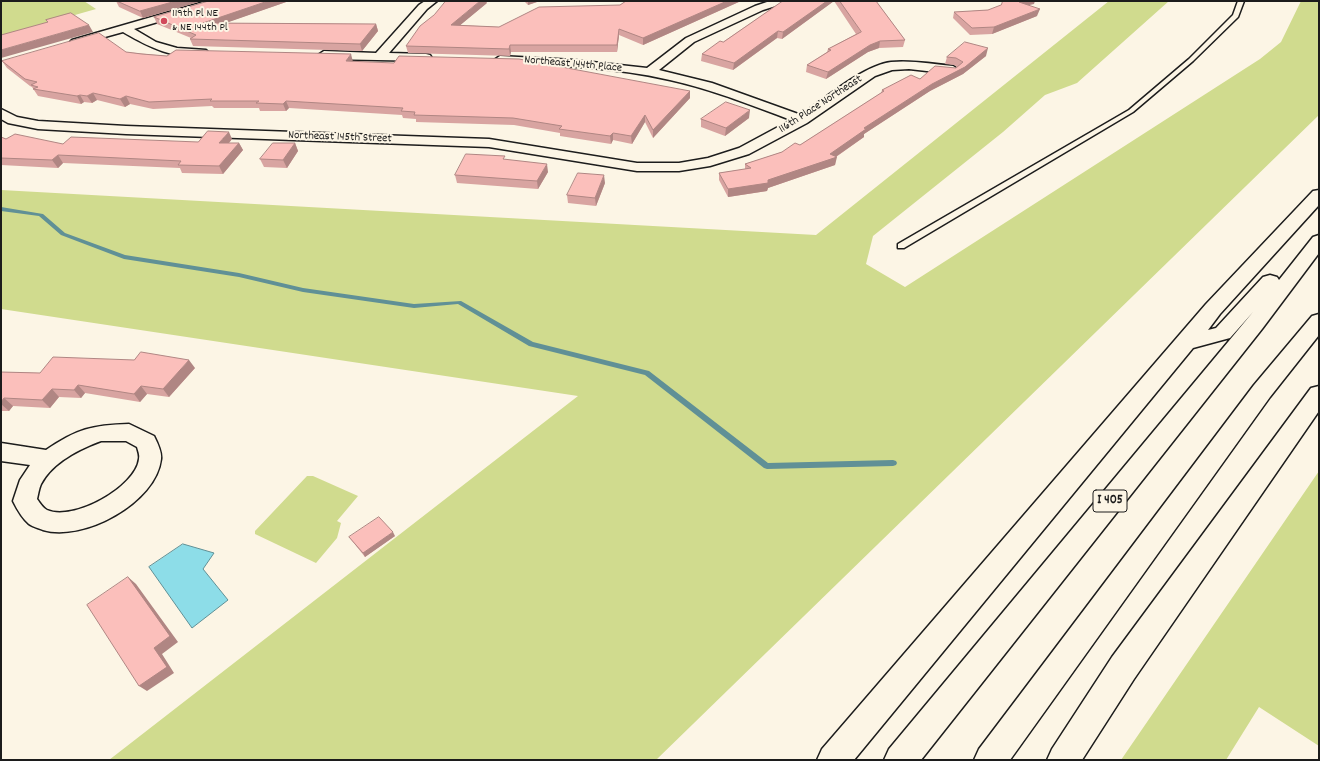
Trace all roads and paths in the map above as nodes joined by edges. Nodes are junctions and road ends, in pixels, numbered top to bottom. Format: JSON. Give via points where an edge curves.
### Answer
{"nodes":[{"id":1,"x":218,"y":1,"type":"edge"},
{"id":2,"x":432,"y":1,"type":"edge"},
{"id":3,"x":781,"y":1,"type":"edge"},
{"id":4,"x":1241,"y":1,"type":"edge"},
{"id":5,"x":125,"y":28,"type":"junction"},
{"id":6,"x":61,"y":46,"type":"edge"},
{"id":7,"x":218,"y":53,"type":"edge"},
{"id":8,"x":310,"y":55,"type":"edge"},
{"id":9,"x":380,"y":56,"type":"junction"},
{"id":10,"x":435,"y":58,"type":"edge"},
{"id":11,"x":488,"y":60,"type":"edge"},
{"id":12,"x":952,"y":70,"type":"edge"},
{"id":13,"x":649,"y":72,"type":"junction"},
{"id":14,"x":1,"y":113,"type":"edge"},
{"id":15,"x":802,"y":120,"type":"junction"},
{"id":16,"x":679,"y":167,"type":"joint"},
{"id":17,"x":1319,"y":195,"type":"edge"},
{"id":18,"x":1319,"y":241,"type":"edge"},
{"id":19,"x":901,"y":246,"type":"dead end"},
{"id":20,"x":1319,"y":321,"type":"edge"},
{"id":21,"x":1186,"y":343,"type":"junction"},
{"id":22,"x":1319,"y":394,"type":"edge"},
{"id":23,"x":1,"y":452,"type":"edge"},
{"id":24,"x":49,"y":458,"type":"junction"},
{"id":25,"x":833,"y":760,"type":"edge"},
{"id":26,"x":900,"y":760,"type":"edge"},
{"id":27,"x":990,"y":760,"type":"edge"},
{"id":28,"x":1063,"y":760,"type":"edge"}],
"edges":[{"from":1,"to":5,"type":"street"},
{"from":2,"to":9,"type":"street","via":[[423,7]]},
{"from":3,"to":13,"type":"street","via":[[759,8],[690,40]]},
{"from":4,"to":19,"type":"lane","via":[[1236,16],[1191,60],[1131,111]]},
{"from":5,"to":6,"type":"street"},
{"from":5,"to":7,"type":"street","via":[[152,44],[176,51]]},
{"from":8,"to":9,"type":"street"},
{"from":9,"to":10,"type":"street"},
{"from":11,"to":13,"type":"street","name":"Northeast 144th Place","via":[[573,64]]},
{"from":12,"to":15,"type":"street","name":"116th Place Northeast","via":[[909,65],[890,66],[871,72]]},
{"from":13,"to":15,"type":"street","name":"Northeast 144th Place","via":[[722,90]]},
{"from":14,"to":16,"type":"street","name":"Northeast 145th Street","via":[[12,120],[38,125],[489,143],[637,167]]},
{"from":15,"to":16,"type":"street","name":"116th Place Northeast","via":[[744,151],[710,162]]},
{"from":17,"to":21,"type":"highway","via":[[1213,309]]},
{"from":18,"to":21,"type":"highway","number":"I 405","via":[[1302,245],[1294,257],[1223,333]]},
{"from":18,"to":26,"type":"highway","number":"I 405","via":[[1255,324]]},
{"from":20,"to":27,"type":"highway","via":[[1262,391]]},
{"from":21,"to":25,"type":"highway"},
{"from":22,"to":28,"type":"highway","via":[[1123,668]]},
{"from":23,"to":24,"type":"street"},
{"from":24,"to":24,"type":"street","via":[[31,480],[25,501],[38,518],[58,524],[89,518],[119,502],[141,481],[150,459],[146,442],[129,432],[107,432],[82,439]]}]}
